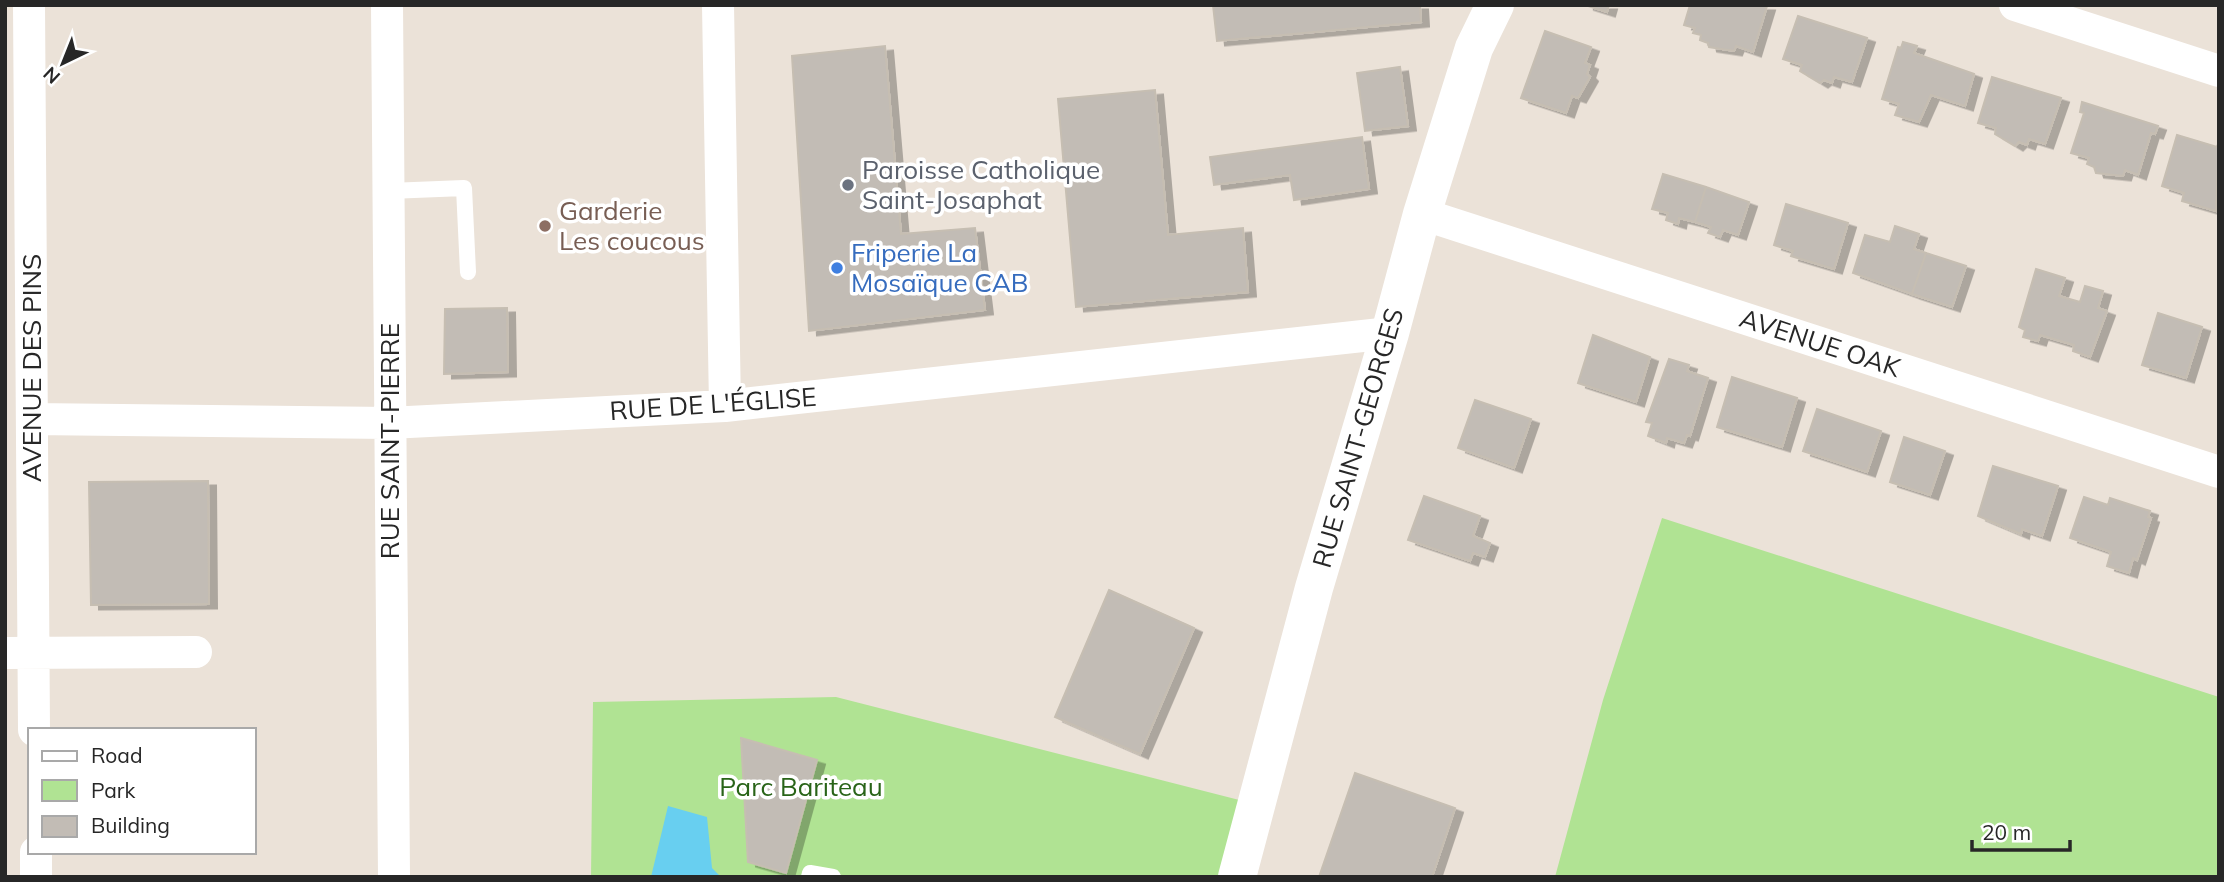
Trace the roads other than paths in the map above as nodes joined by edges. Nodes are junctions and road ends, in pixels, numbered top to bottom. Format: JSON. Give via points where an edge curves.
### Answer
{"nodes":[{"id":1,"x":29,"y":5,"type":"edge"},
{"id":2,"x":387,"y":5,"type":"edge"},
{"id":3,"x":718,"y":5,"type":"edge"},
{"id":4,"x":1495,"y":5,"type":"edge"},
{"id":5,"x":2015,"y":5,"type":"edge"},
{"id":6,"x":2219,"y":71,"type":"edge"},
{"id":7,"x":388,"y":191,"type":"junction"},
{"id":8,"x":1422,"y":214,"type":"junction"},
{"id":9,"x":468,"y":272,"type":"dead end"},
{"id":10,"x":1390,"y":333,"type":"junction"},
{"id":11,"x":724,"y":406,"type":"junction"},
{"id":12,"x":32,"y":419,"type":"junction"},
{"id":13,"x":389,"y":424,"type":"junction"},
{"id":14,"x":2219,"y":472,"type":"edge"},
{"id":15,"x":196,"y":652,"type":"dead end"},
{"id":16,"x":19,"y":653,"type":"edge"},
{"id":17,"x":34,"y":728,"type":"edge"},
{"id":18,"x":36,"y":854,"type":"edge"},
{"id":19,"x":36,"y":877,"type":"edge"},
{"id":20,"x":394,"y":877,"type":"edge"},
{"id":21,"x":809,"y":877,"type":"edge"},
{"id":22,"x":833,"y":877,"type":"edge"},
{"id":23,"x":1237,"y":877,"type":"edge"}],
"edges":[{"from":1,"to":12,"type":"street","name":"AVENUE DES PINS"},
{"from":2,"to":7,"type":"street","name":"RUE SAINT-PIERRE"},
{"from":3,"to":11,"type":"street"},
{"from":4,"to":8,"type":"street","name":"RUE SAINT-GEORGES","via":[[1474,48]]},
{"from":5,"to":6,"type":"street"},
{"from":7,"to":9,"type":"lane","via":[[464,188]]},
{"from":7,"to":13,"type":"street","name":"RUE SAINT-PIERRE"},
{"from":8,"to":10,"type":"street","name":"RUE SAINT-GEORGES"},
{"from":8,"to":14,"type":"street","name":"AVENUE OAK"},
{"from":10,"to":11,"type":"street","name":"RUE DE L'ÉGLISE"},
{"from":10,"to":23,"type":"street","name":"RUE SAINT-GEORGES","via":[[1314,588]]},
{"from":11,"to":13,"type":"street","name":"RUE DE L'ÉGLISE"},
{"from":12,"to":13,"type":"street","name":"RUE DE L'ÉGLISE"},
{"from":12,"to":16,"type":"street","name":"AVENUE DES PINS"},
{"from":13,"to":20,"type":"street","name":"RUE SAINT-PIERRE"},
{"from":15,"to":16,"type":"street"},
{"from":16,"to":17,"type":"street","name":"AVENUE DES PINS"},
{"from":18,"to":19,"type":"street"},
{"from":21,"to":22,"type":"lane","via":[[810,873]]}]}
